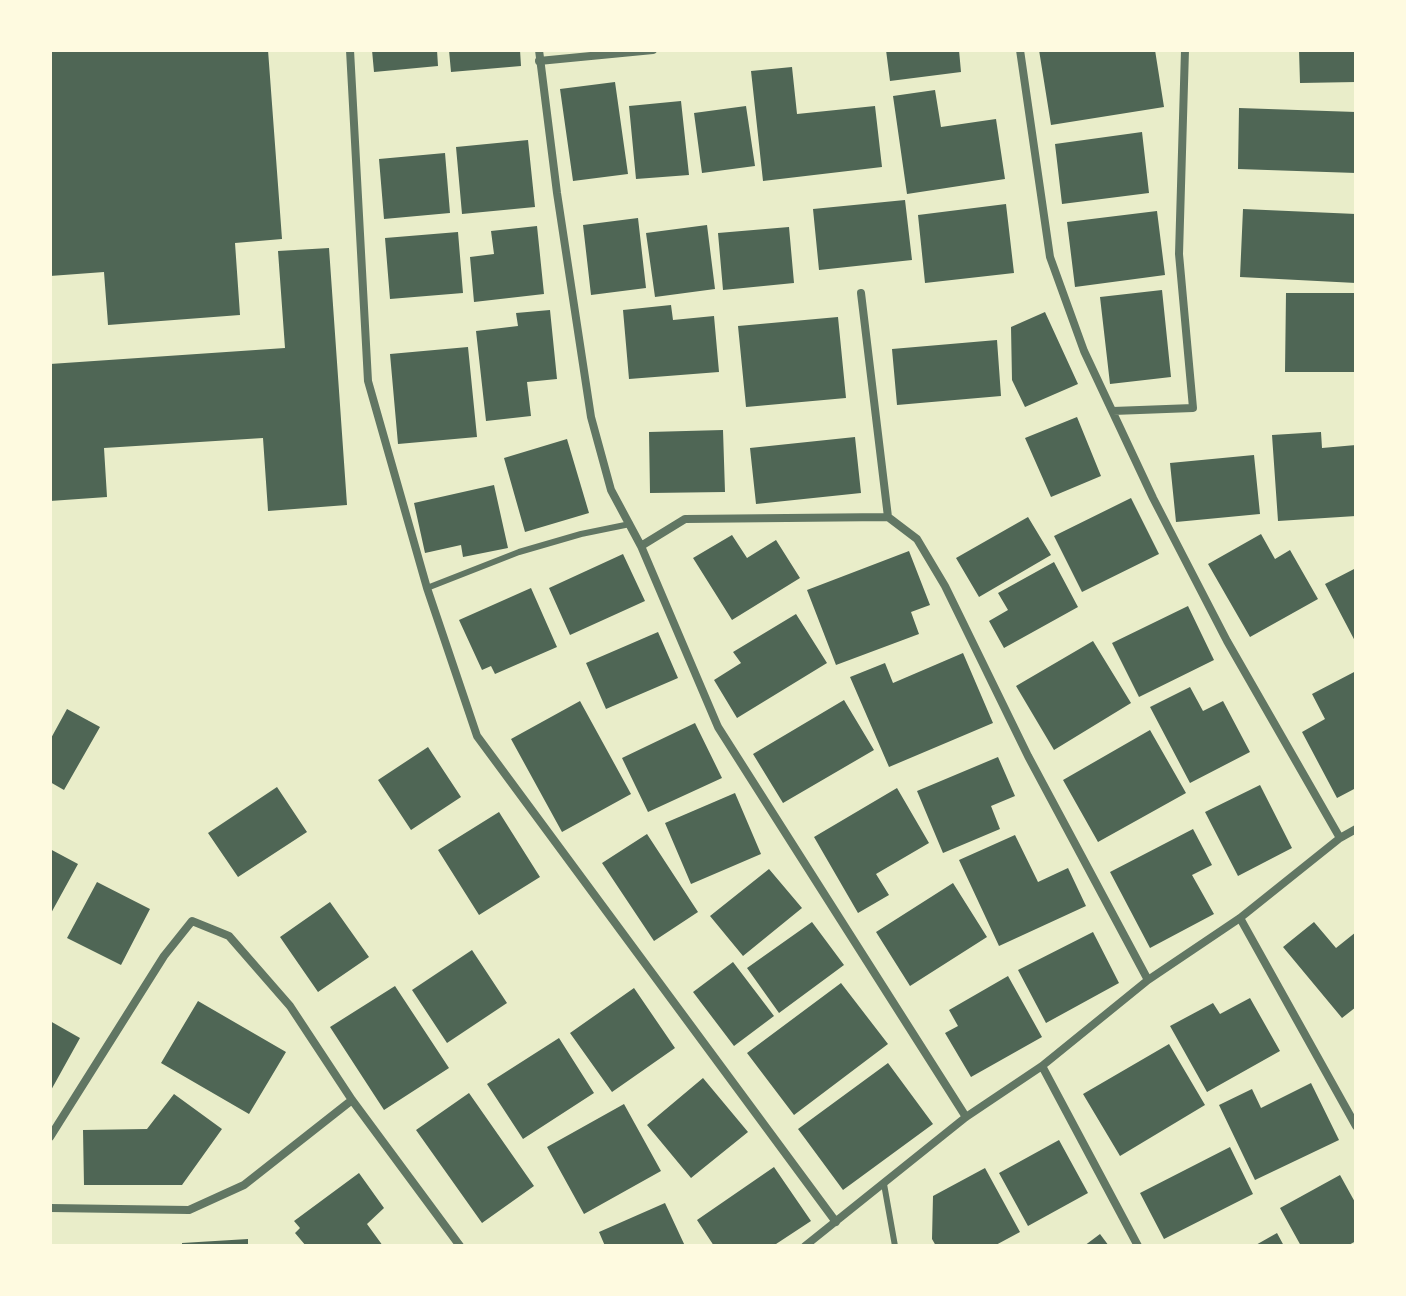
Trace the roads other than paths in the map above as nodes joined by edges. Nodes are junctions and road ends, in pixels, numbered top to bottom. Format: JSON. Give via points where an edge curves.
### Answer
{"nodes":[{"id":1,"x":350,"y":50,"type":"edge"},
{"id":2,"x":539,"y":50,"type":"edge"},
{"id":3,"x":653,"y":50,"type":"edge"},
{"id":4,"x":1020,"y":50,"type":"edge"},
{"id":5,"x":1185,"y":50,"type":"edge"},
{"id":6,"x":539,"y":61,"type":"junction"},
{"id":7,"x":861,"y":293,"type":"dead end"},
{"id":8,"x":1113,"y":411,"type":"junction"},
{"id":9,"x":888,"y":517,"type":"junction"},
{"id":10,"x":630,"y":524,"type":"junction"},
{"id":11,"x":641,"y":546,"type":"junction"},
{"id":12,"x":427,"y":588,"type":"junction"},
{"id":13,"x":1356,"y":829,"type":"edge"},
{"id":14,"x":1340,"y":838,"type":"junction"},
{"id":15,"x":1240,"y":918,"type":"junction"},
{"id":16,"x":1148,"y":980,"type":"junction"},
{"id":17,"x":1042,"y":1066,"type":"junction"},
{"id":18,"x":352,"y":1100,"type":"junction"},
{"id":19,"x":966,"y":1117,"type":"junction"},
{"id":20,"x":1356,"y":1126,"type":"edge"},
{"id":21,"x":50,"y":1137,"type":"edge"},
{"id":22,"x":884,"y":1184,"type":"junction"},
{"id":23,"x":50,"y":1208,"type":"edge"},
{"id":24,"x":836,"y":1222,"type":"junction"},
{"id":25,"x":460,"y":1246,"type":"edge"},
{"id":26,"x":805,"y":1246,"type":"edge"},
{"id":27,"x":895,"y":1246,"type":"edge"},
{"id":28,"x":1138,"y":1246,"type":"edge"}],
"edges":[{"from":1,"to":12,"type":"street","via":[[368,381]]},
{"from":2,"to":6,"type":"street"},
{"from":3,"to":6,"type":"street"},
{"from":4,"to":8,"type":"street","via":[[1050,257],[1084,351]]},
{"from":5,"to":8,"type":"street","via":[[1179,254],[1193,408]]},
{"from":6,"to":10,"type":"street","via":[[591,417],[611,490]]},
{"from":7,"to":9,"type":"street"},
{"from":8,"to":14,"type":"street","via":[[1227,641]]},
{"from":9,"to":11,"type":"street","via":[[685,519]]},
{"from":9,"to":16,"type":"street","via":[[917,539],[945,586],[1028,756]]},
{"from":10,"to":11,"type":"street"},
{"from":10,"to":12,"type":"lane","via":[[519,552]]},
{"from":11,"to":19,"type":"street","via":[[718,727]]},
{"from":12,"to":24,"type":"street","via":[[477,736]]},
{"from":13,"to":14,"type":"street"},
{"from":14,"to":15,"type":"street"},
{"from":15,"to":16,"type":"street"},
{"from":15,"to":20,"type":"street"},
{"from":16,"to":17,"type":"street"},
{"from":17,"to":19,"type":"street"},
{"from":17,"to":28,"type":"street"},
{"from":18,"to":21,"type":"street","via":[[290,1006],[229,936],[192,921],[164,956]]},
{"from":18,"to":23,"type":"street","via":[[244,1185],[189,1210]]},
{"from":18,"to":25,"type":"street"},
{"from":19,"to":22,"type":"street"},
{"from":22,"to":24,"type":"street"},
{"from":22,"to":27,"type":"lane"},
{"from":24,"to":26,"type":"street"}]}
